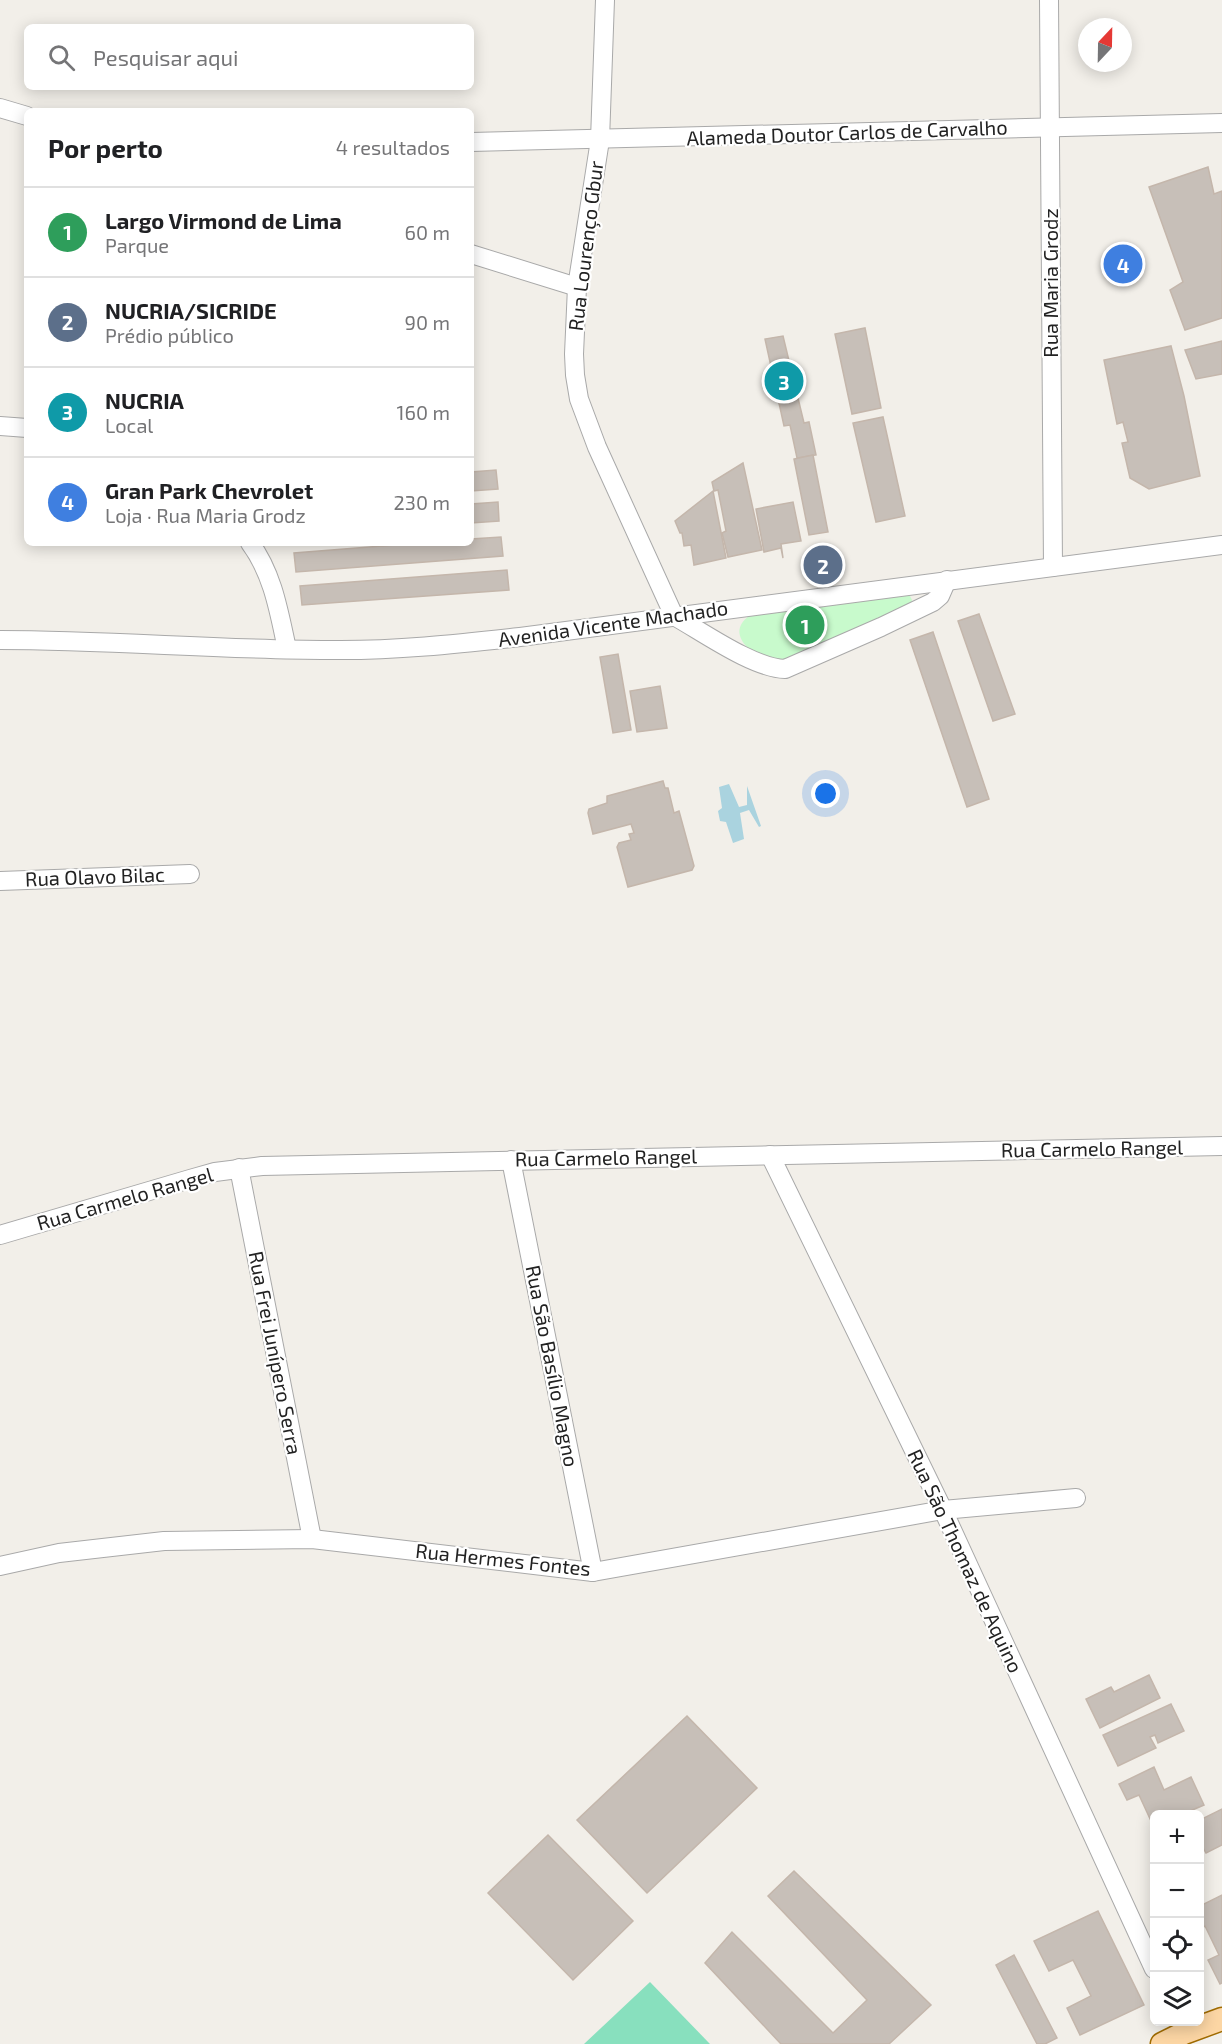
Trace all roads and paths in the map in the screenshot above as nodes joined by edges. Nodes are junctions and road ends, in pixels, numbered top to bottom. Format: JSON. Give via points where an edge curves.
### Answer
{"nodes":[{"id":1,"x":605,"y":0,"type":"edge"},
{"id":2,"x":1049,"y":0,"type":"edge"},
{"id":3,"x":0,"y":108,"type":"edge"},
{"id":4,"x":24,"y":115,"type":"edge"},
{"id":5,"x":1222,"y":123,"type":"edge"},
{"id":6,"x":1050,"y":127,"type":"junction"},
{"id":7,"x":600,"y":140,"type":"junction"},
{"id":8,"x":474,"y":142,"type":"edge"},
{"id":9,"x":474,"y":255,"type":"edge"},
{"id":10,"x":577,"y":287,"type":"junction"},
{"id":11,"x":0,"y":426,"type":"edge"},
{"id":12,"x":24,"y":428,"type":"edge"},
{"id":13,"x":1222,"y":545,"type":"edge"},
{"id":14,"x":252,"y":546,"type":"edge"},
{"id":15,"x":1053,"y":567,"type":"junction"},
{"id":16,"x":947,"y":580,"type":"junction"},
{"id":17,"x":674,"y":616,"type":"junction"},
{"id":18,"x":0,"y":640,"type":"edge"},
{"id":19,"x":287,"y":649,"type":"junction"},
{"id":20,"x":190,"y":874,"type":"dead end"},
{"id":21,"x":0,"y":880,"type":"edge"},
{"id":22,"x":1222,"y":1146,"type":"edge"},
{"id":23,"x":770,"y":1155,"type":"junction"},
{"id":24,"x":511,"y":1160,"type":"junction"},
{"id":25,"x":239,"y":1168,"type":"junction"},
{"id":26,"x":0,"y":1234,"type":"edge"},
{"id":27,"x":1076,"y":1498,"type":"dead end"},
{"id":28,"x":943,"y":1510,"type":"junction"},
{"id":29,"x":312,"y":1539,"type":"junction"},
{"id":30,"x":0,"y":1566,"type":"edge"},
{"id":31,"x":593,"y":1572,"type":"junction"},
{"id":32,"x":1150,"y":1958,"type":"edge"},
{"id":33,"x":1222,"y":2019,"type":"edge"},
{"id":34,"x":1181,"y":2027,"type":"edge"},
{"id":35,"x":1162,"y":2044,"type":"edge"}],
"edges":[{"from":1,"to":7,"type":"street","name":"Rua Lourenço Gbur"},
{"from":2,"to":6,"type":"street","name":"Rua Maria Grodz"},
{"from":3,"to":4,"type":"street"},
{"from":5,"to":6,"type":"street","name":"Alameda Doutor Carlos de Carvalho"},
{"from":6,"to":7,"type":"street","name":"Alameda Doutor Carlos de Carvalho"},
{"from":6,"to":15,"type":"street","name":"Rua Maria Grodz"},
{"from":7,"to":8,"type":"street","name":"Alameda Doutor Carlos de Carvalho"},
{"from":7,"to":10,"type":"street","name":"Rua Lourenço Gbur"},
{"from":9,"to":10,"type":"street"},
{"from":10,"to":17,"type":"street","name":"Rua Lourenço Gbur","via":[[574,354],[579,399]]},
{"from":11,"to":12,"type":"street"},
{"from":13,"to":15,"type":"street","name":"Avenida Vicente Machado"},
{"from":14,"to":19,"type":"street","via":[[267,571]]},
{"from":15,"to":16,"type":"street","name":"Avenida Vicente Machado"},
{"from":16,"to":17,"type":"street","name":"Avenida Vicente Machado"},
{"from":16,"to":17,"type":"street","via":[[933,602],[785,669],[756,663]]},
{"from":17,"to":19,"type":"street","name":"Avenida Vicente Machado","via":[[471,643],[374,650]]},
{"from":18,"to":19,"type":"street","name":"Avenida Vicente Machado"},
{"from":20,"to":21,"type":"street","name":"Rua Olavo Bilac"},
{"from":22,"to":23,"type":"street","name":"Rua Carmelo Rangel"},
{"from":23,"to":24,"type":"street","name":"Rua Carmelo Rangel"},
{"from":23,"to":28,"type":"street","name":"Rua São Thomaz de Aquino"},
{"from":24,"to":25,"type":"street","name":"Rua Carmelo Rangel"},
{"from":24,"to":31,"type":"street","name":"Rua São Basílio Magno"},
{"from":25,"to":26,"type":"street","name":"Rua Carmelo Rangel"},
{"from":25,"to":29,"type":"street","name":"Rua Frei Junípero Serra"},
{"from":27,"to":28,"type":"street","name":"Rua Hermes Fontes"},
{"from":28,"to":31,"type":"street","name":"Rua Hermes Fontes"},
{"from":28,"to":32,"type":"street","name":"Rua São Thomaz de Aquino"},
{"from":29,"to":30,"type":"street","name":"Rua Hermes Fontes","via":[[164,1541],[59,1553]]},
{"from":29,"to":31,"type":"street","name":"Rua Hermes Fontes"},
{"from":33,"to":34,"type":"main road"},
{"from":34,"to":35,"type":"main road"}]}
